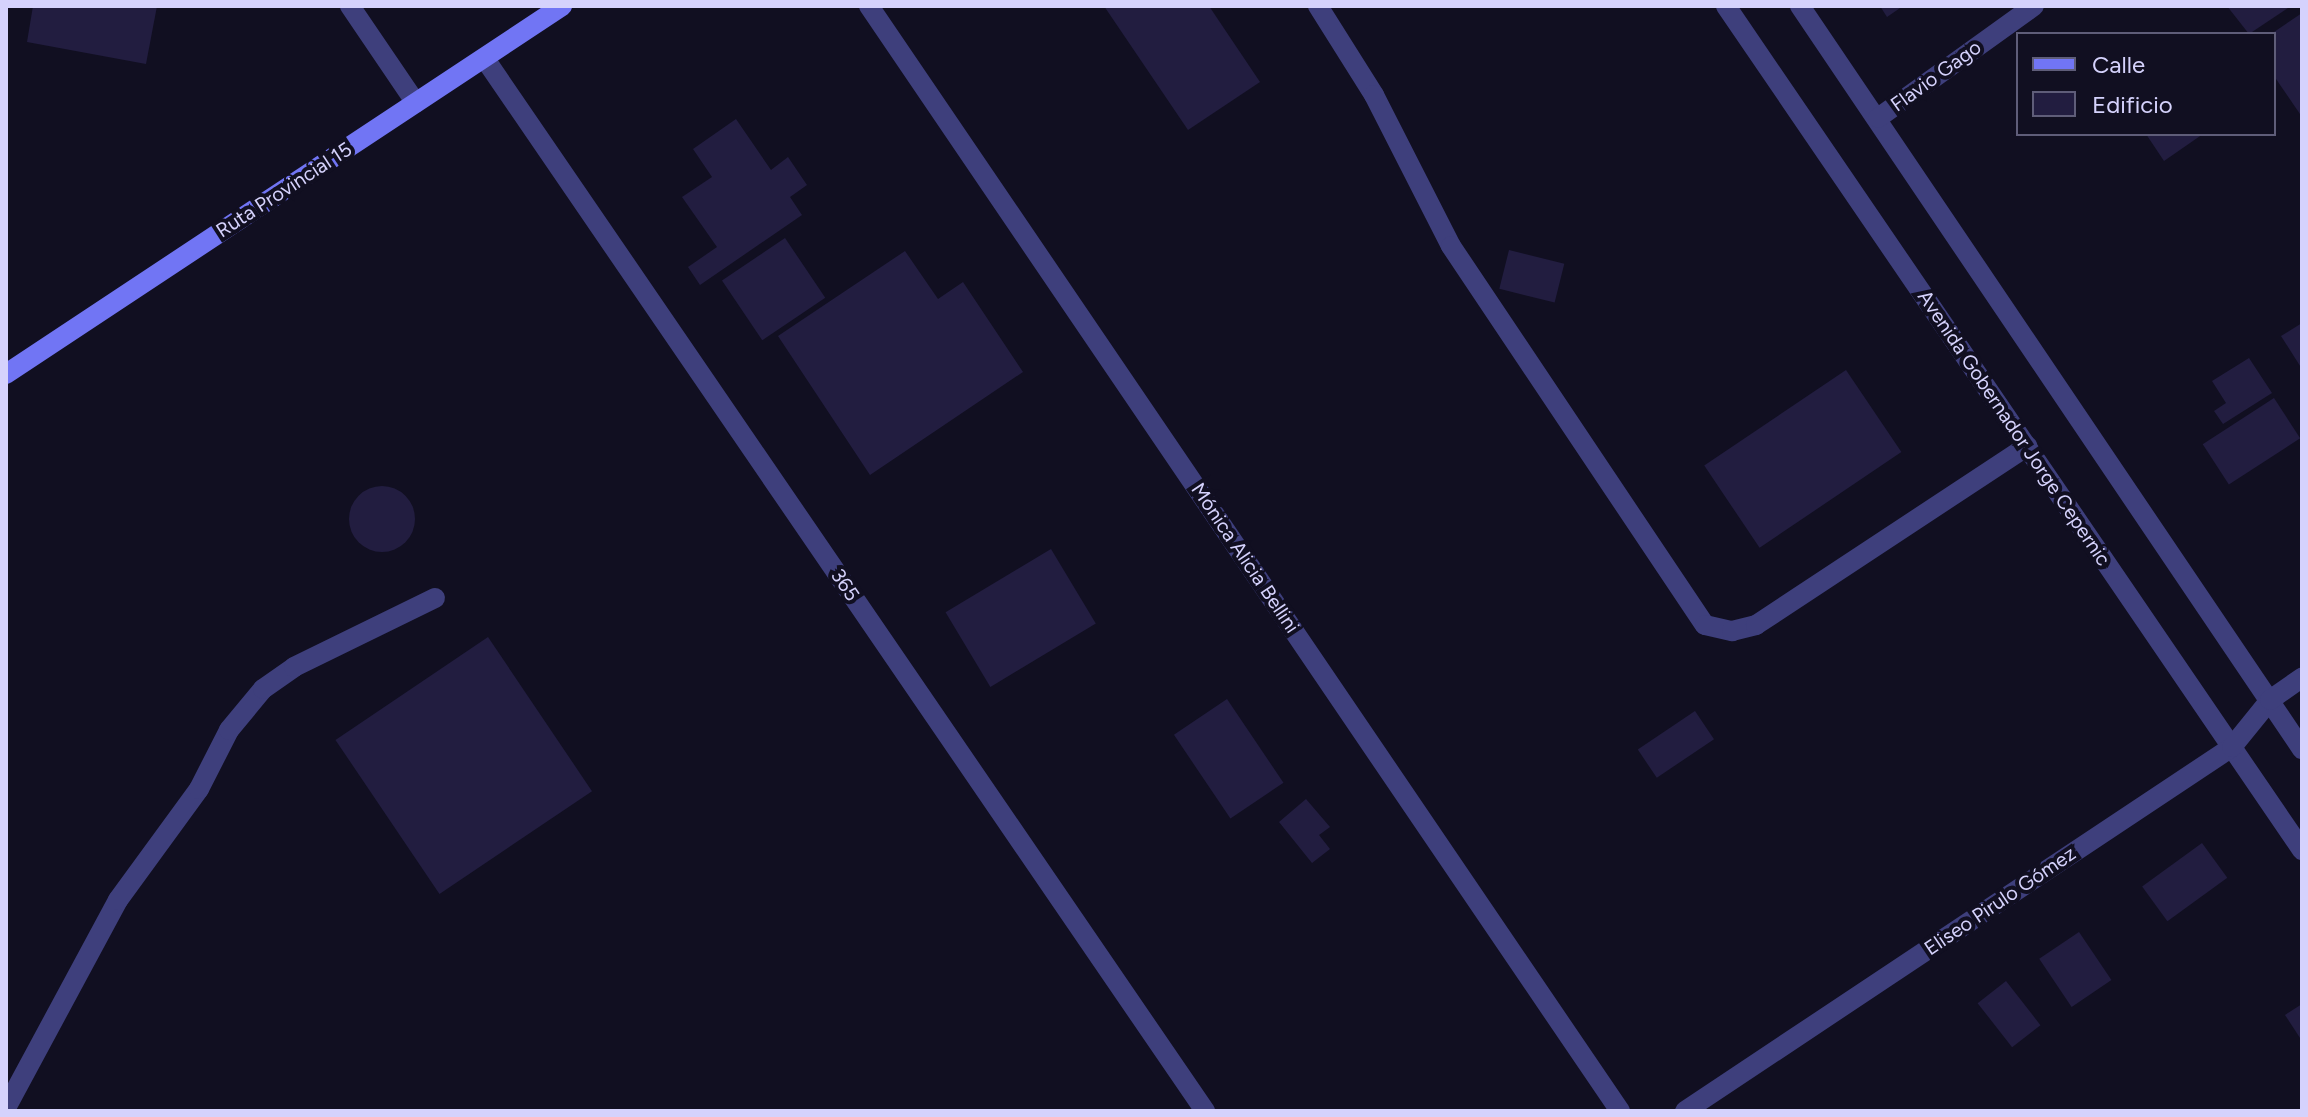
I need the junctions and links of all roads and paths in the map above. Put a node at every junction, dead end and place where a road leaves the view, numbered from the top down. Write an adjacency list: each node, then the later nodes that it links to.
1 (350, 6): 9 (street)
2 (562, 6): 8 (main road, Ruta Provincial 15)
3 (869, 6): 21 (street, Mónica Alicia Bellini)
4 (1318, 6): 12 (street)
5 (1726, 6): 12 (street, Avenida Gobernador Jorge Cepernic)
6 (1800, 6): 10 (street)
7 (2034, 6): 10 (street, Flavio Gago)
8 (485, 59): 9 (main road, Ruta Provincial 15); 20 (street, 365)
9 (416, 103): 11 (main road, Ruta Provincial 15)
10 (1878, 118): 15 (street)
11 (6, 374)
12 (2027, 446): 16 (street, Avenida Gobernador Jorge Cepernic)
13 (435, 598): 19 (street)
14 (2302, 678): 15 (street, Eliseo Pirulo Gómez)
15 (2270, 700): 16 (street, Eliseo Pirulo Gómez); 17 (street)
16 (2232, 747): 18 (street, Avenida Gobernador Jorge Cepernic); 22 (street, Eliseo Pirulo Gómez)
17 (2302, 749)
18 (2302, 850)
19 (6, 1108)
20 (1205, 1111)
21 (1620, 1111)
22 (1685, 1111)

